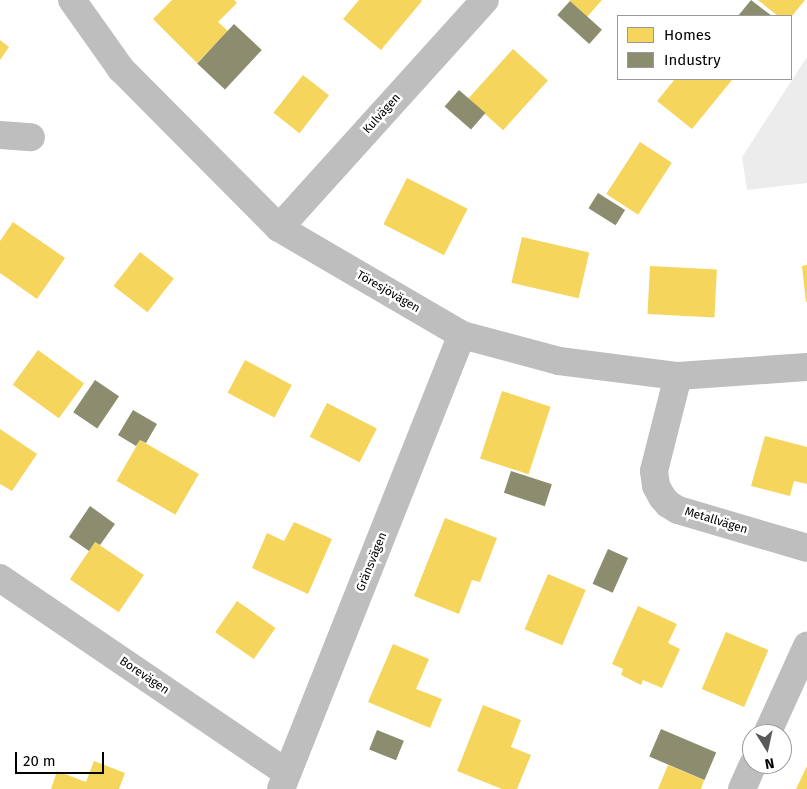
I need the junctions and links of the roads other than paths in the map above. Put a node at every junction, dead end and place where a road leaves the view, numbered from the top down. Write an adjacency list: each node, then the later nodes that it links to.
1 (72, 0): 5 (street, Töresjövägen)
2 (485, 0): 5 (street, Kulvägen)
3 (0, 135): 4 (street)
4 (31, 137)
5 (279, 228): 6 (street, Töresjövägen)
6 (462, 335): 8 (street, Töresjövägen); 14 (street, Gränsvägen)
7 (807, 366): 8 (street, Töresjövägen)
8 (678, 376): 9 (street, Metallvägen)
9 (807, 548)
10 (0, 578): 14 (street, Borevägen)
11 (807, 646): 12 (street)
12 (772, 724)
13 (749, 774): 15 (street)
14 (284, 781)
15 (742, 789)

